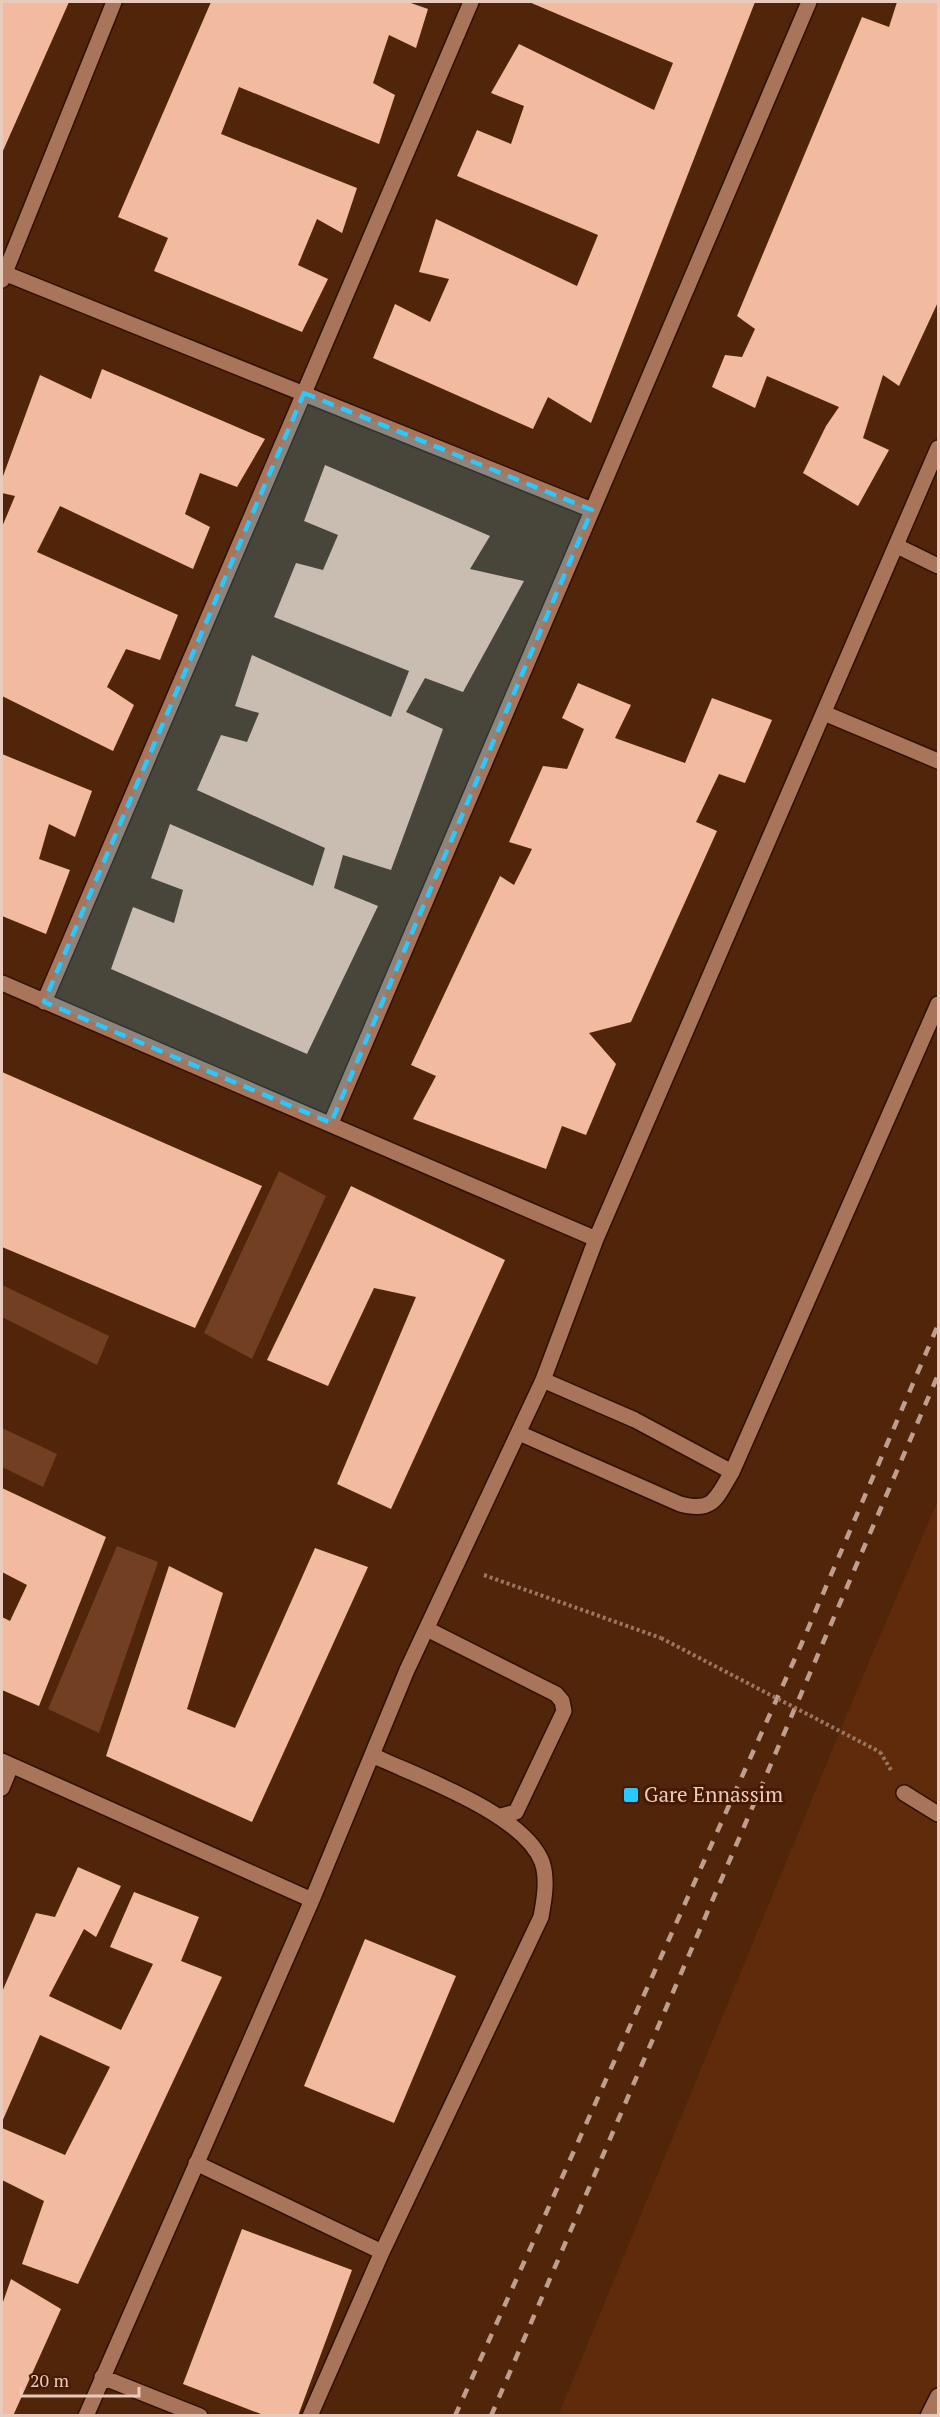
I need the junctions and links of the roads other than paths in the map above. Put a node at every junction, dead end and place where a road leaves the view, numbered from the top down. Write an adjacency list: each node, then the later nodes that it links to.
1 (114, 2): 4 (street)
2 (471, 2): 5 (street)
3 (809, 2): 7 (street)
4 (3, 277): 5 (street)
5 (304, 393): 7 (street); 13 (street)
6 (939, 448): 8 (street)
7 (592, 510): 15 (street)
8 (897, 546): 9 (street); 10 (street)
9 (939, 566)
10 (824, 713): 11 (street); 16 (street)
11 (939, 761)
12 (2, 983): 13 (street)
13 (44, 1002): 15 (street)
14 (939, 1004): 19 (street)
15 (331, 1123): 16 (street)
16 (596, 1239): 17 (street)
17 (543, 1380): 18 (street); 19 (street)
18 (519, 1432): 19 (street); 20 (street)
19 (732, 1472)
20 (427, 1629): 21 (street); 26 (street)
21 (372, 1755): 26 (street); 27 (street)
22 (6, 1763): 23 (street); 27 (street)
23 (2, 1788)
24 (904, 1793): 25 (street)
25 (939, 1814)
26 (501, 1816): 29 (street)
27 (312, 1900): 28 (street)
28 (196, 2163): 29 (street); 30 (street)
29 (382, 2252): 34 (street)
30 (102, 2377): 32 (street); 33 (street)
31 (939, 2396): 35 (street)
32 (86, 2415)
33 (200, 2415)
34 (310, 2415)
35 (928, 2415)

